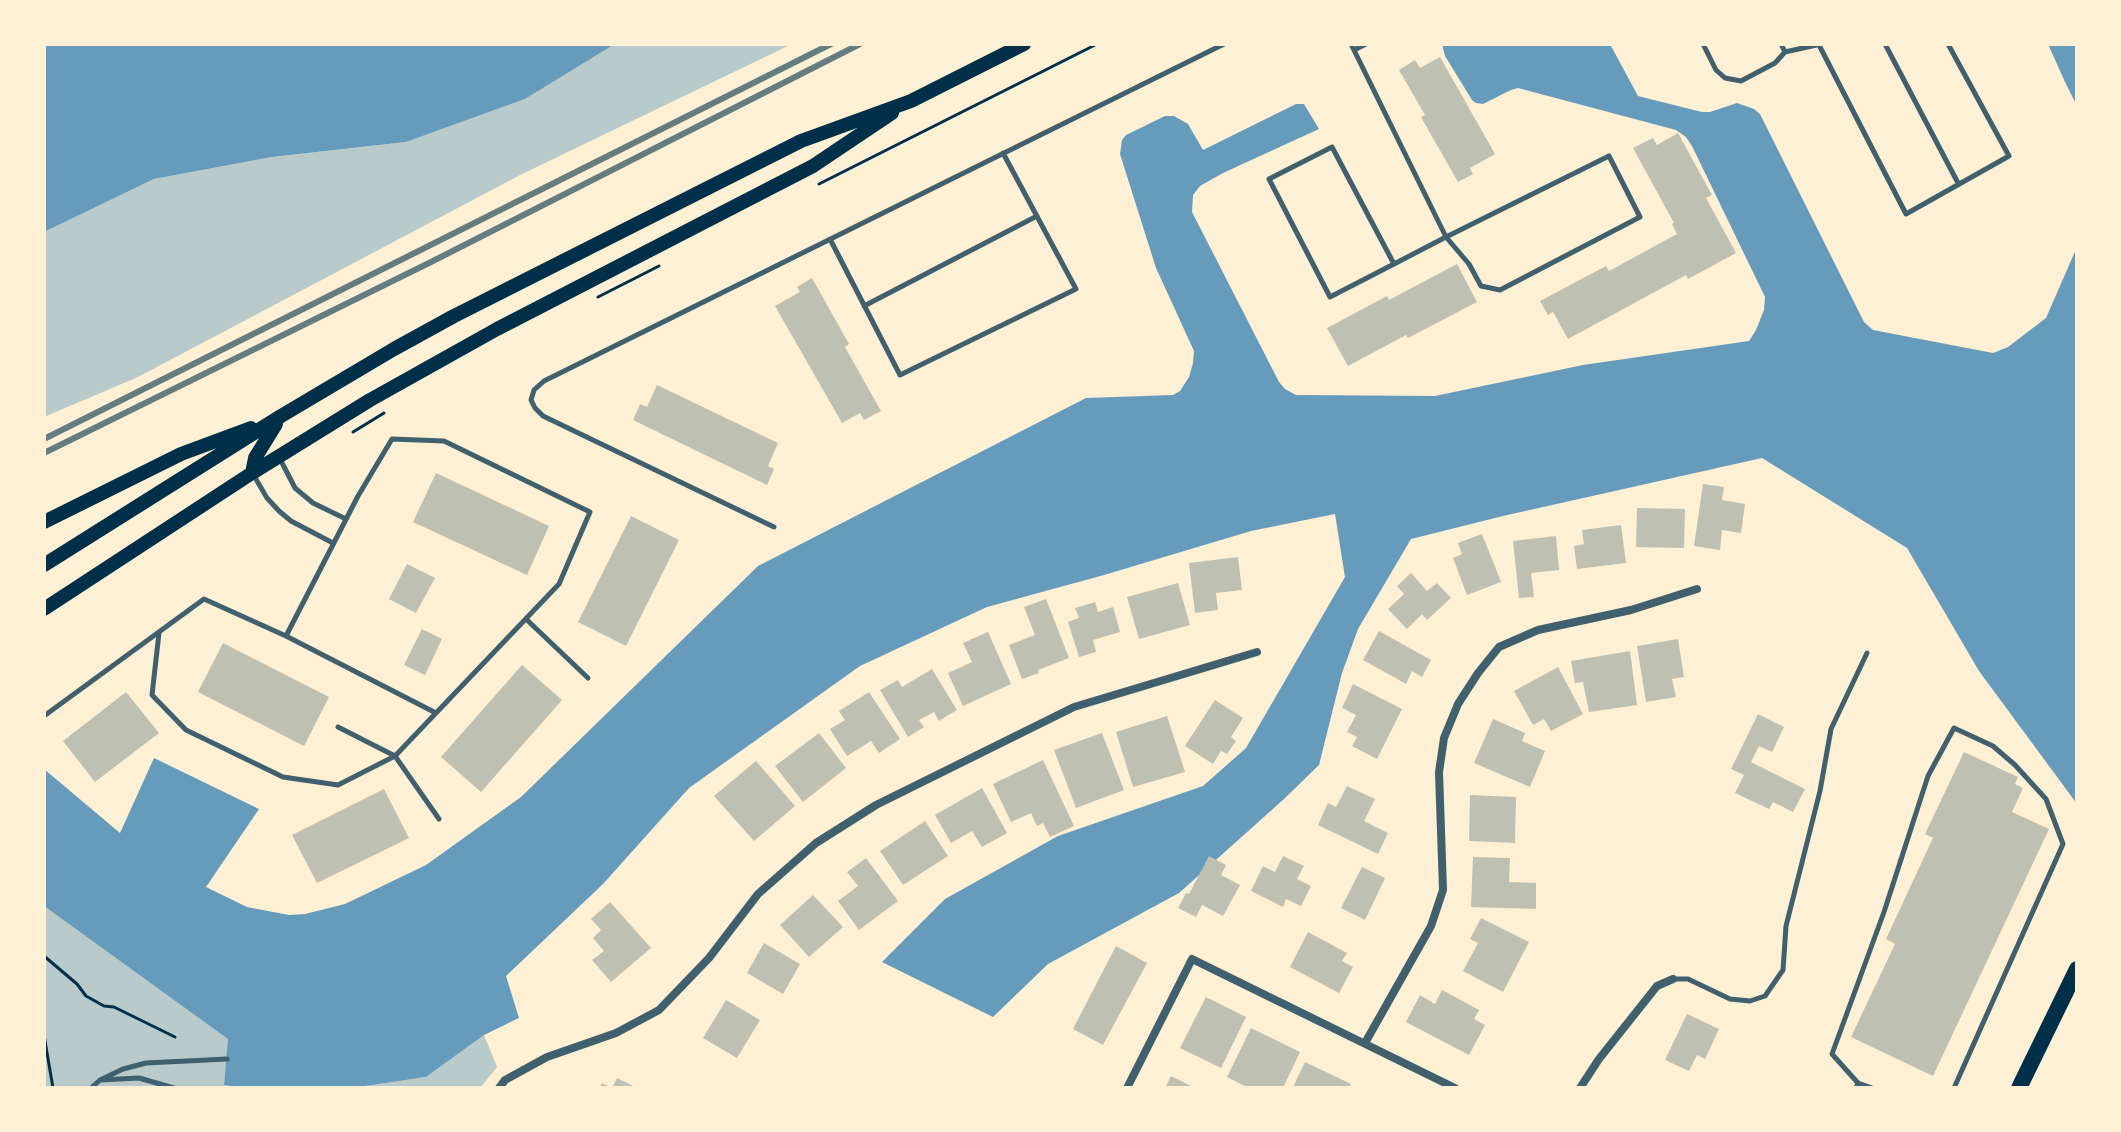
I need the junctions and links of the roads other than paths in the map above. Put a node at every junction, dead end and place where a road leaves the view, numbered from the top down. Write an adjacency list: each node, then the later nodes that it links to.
1 (1024, 44): 11 (main road)
2 (1224, 44): 12 (lane)
3 (1366, 44): 9 (lane)
4 (1703, 44): 10 (lane)
5 (1781, 44): 10 (lane)
6 (1820, 44): 10 (lane); 13 (lane)
7 (1885, 44): 13 (lane)
8 (1948, 44): 13 (lane)
9 (1352, 47): 15 (lane)
10 (1785, 52)
11 (911, 101): 19 (main road); 20 (main road)
12 (1003, 153): 14 (lane); 16 (lane)
13 (1958, 183)
14 (1037, 216): 18 (lane); 18 (lane)
15 (1446, 237): 15 (lane); 17 (lane)
16 (830, 239): 18 (lane); 24 (lane)
17 (1394, 264): 17 (lane)
18 (864, 306)
19 (281, 416): 21 (main road); 23 (main road); 26 (main road)
20 (279, 456): 21 (main road); 22 (lane)
21 (252, 473): 25 (lane); 28 (main road)
22 (346, 519): 25 (lane); 29 (lane)
23 (44, 522)
24 (774, 527)
25 (333, 543): 31 (lane)
26 (44, 565)
27 (1697, 589): 42 (street)
28 (44, 609)
29 (526, 619): 34 (lane); 35 (lane)
30 (159, 632): 31 (lane); 36 (lane); 38 (lane)
31 (286, 636): 35 (lane)
32 (1257, 652): 48 (street)
33 (1867, 653): 41 (lane)
34 (588, 678)
35 (436, 713): 38 (lane)
36 (44, 716)
37 (338, 727): 38 (lane)
38 (395, 756): 39 (lane)
39 (439, 819)
40 (2077, 969): 54 (main road)
41 (1673, 979): 51 (street)
42 (1365, 1043): 49 (street); 50 (street)
43 (227, 1059): 44 (lane)
44 (100, 1080): 46 (lane); 47 (lane)
45 (1857, 1086): 52 (lane); 53 (lane)
46 (91, 1088)
47 (174, 1088)
48 (499, 1088)
49 (1127, 1088)
50 (1455, 1088)
51 (1580, 1088)
52 (1872, 1088)
53 (1954, 1088)
54 (2019, 1088)

